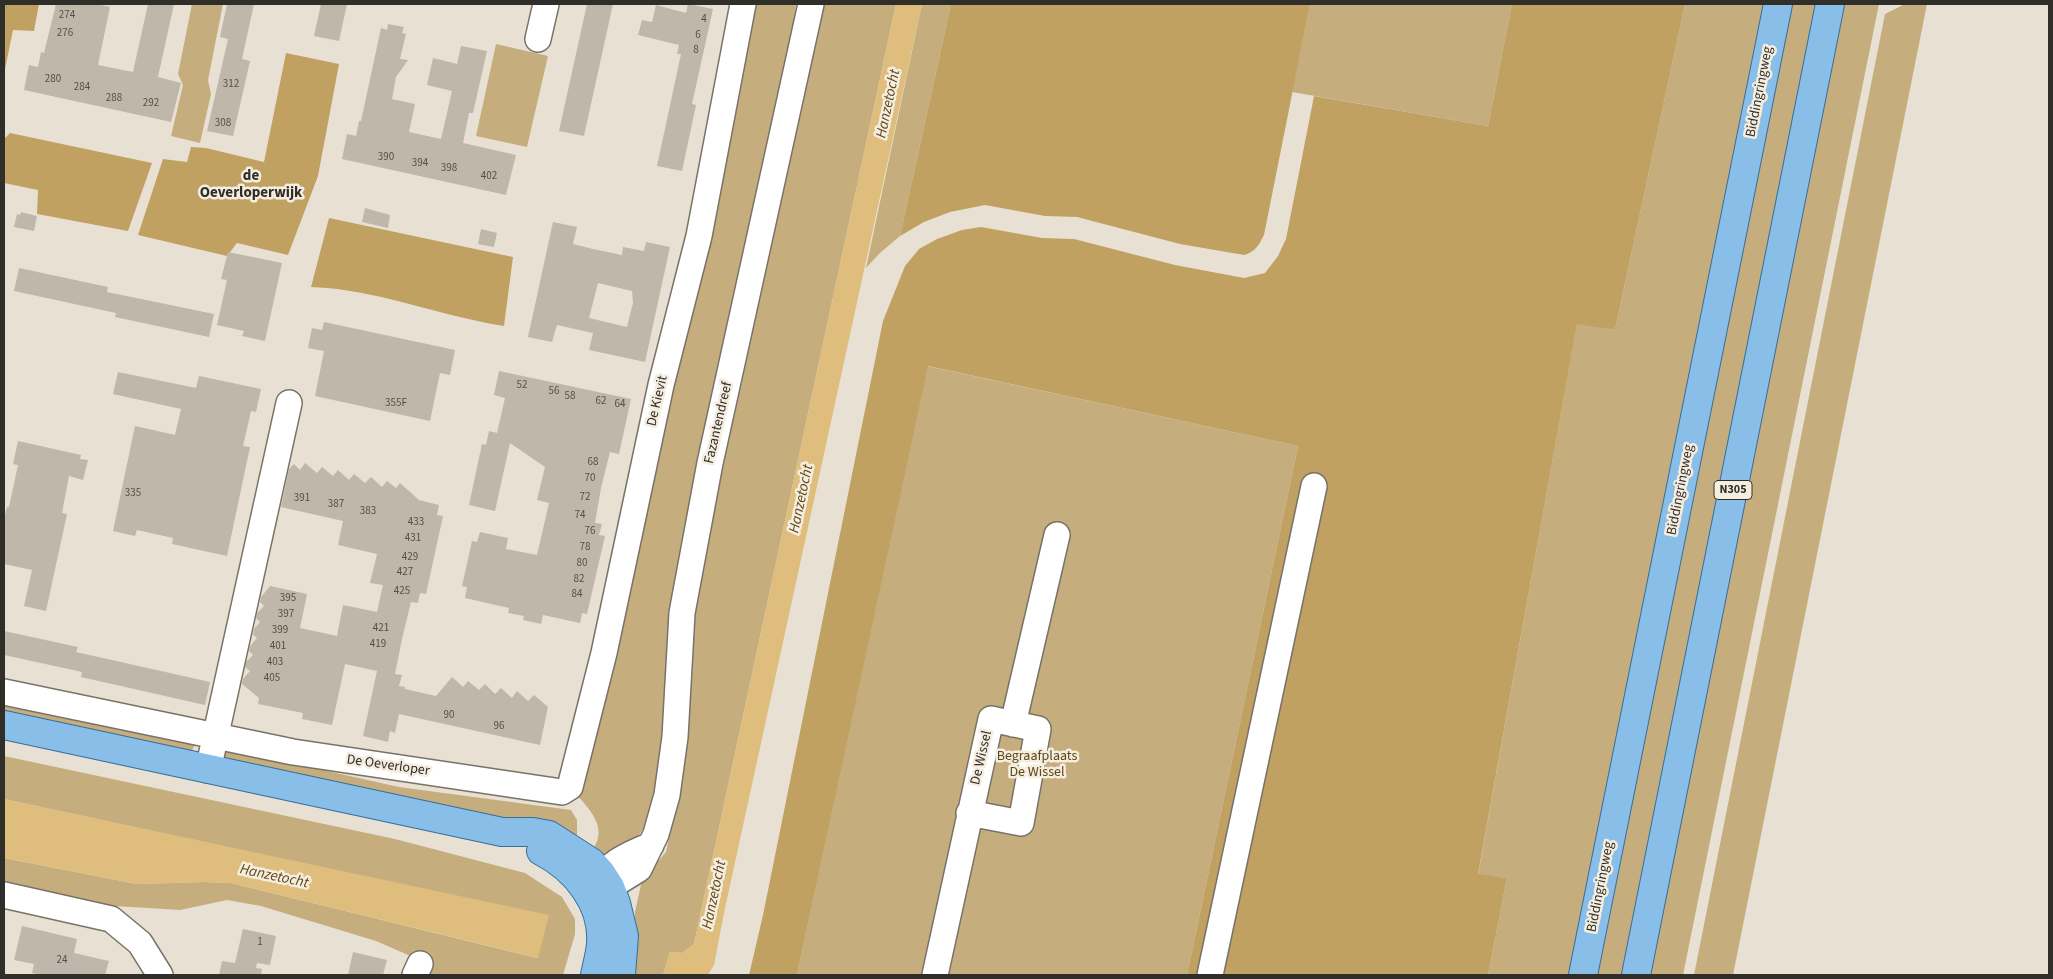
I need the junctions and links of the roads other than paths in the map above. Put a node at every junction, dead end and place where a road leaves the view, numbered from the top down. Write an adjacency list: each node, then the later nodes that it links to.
1 (546, 4): 6 (street)
2 (743, 4): 15 (street, De Kievit)
3 (810, 4): 17 (street, Fazantendreef)
4 (1778, 4): 24 (main road, Biddingringweg)
5 (1830, 4): 25 (main road, N305)
6 (538, 39)
7 (289, 403): 13 (street)
8 (1314, 486): 23 (street)
9 (1057, 535): 12 (street)
10 (4, 692): 13 (street, De Oeverloper)
11 (4, 724): 14 (main road)
12 (1013, 724): 16 (street, De Wissel); 16 (street, De Wissel)
13 (215, 735): 14 (street); 15 (street, De Oeverloper)
14 (208, 770): 17 (main road)
15 (562, 792)
16 (969, 813): 22 (street, De Wissel)
17 (600, 885): 20 (main road); 21 (main road)
18 (4, 895): 19 (street)
19 (160, 975)
20 (595, 975)
21 (621, 975)
22 (935, 975)
23 (1210, 975)
24 (1583, 975)
25 (1636, 975)

